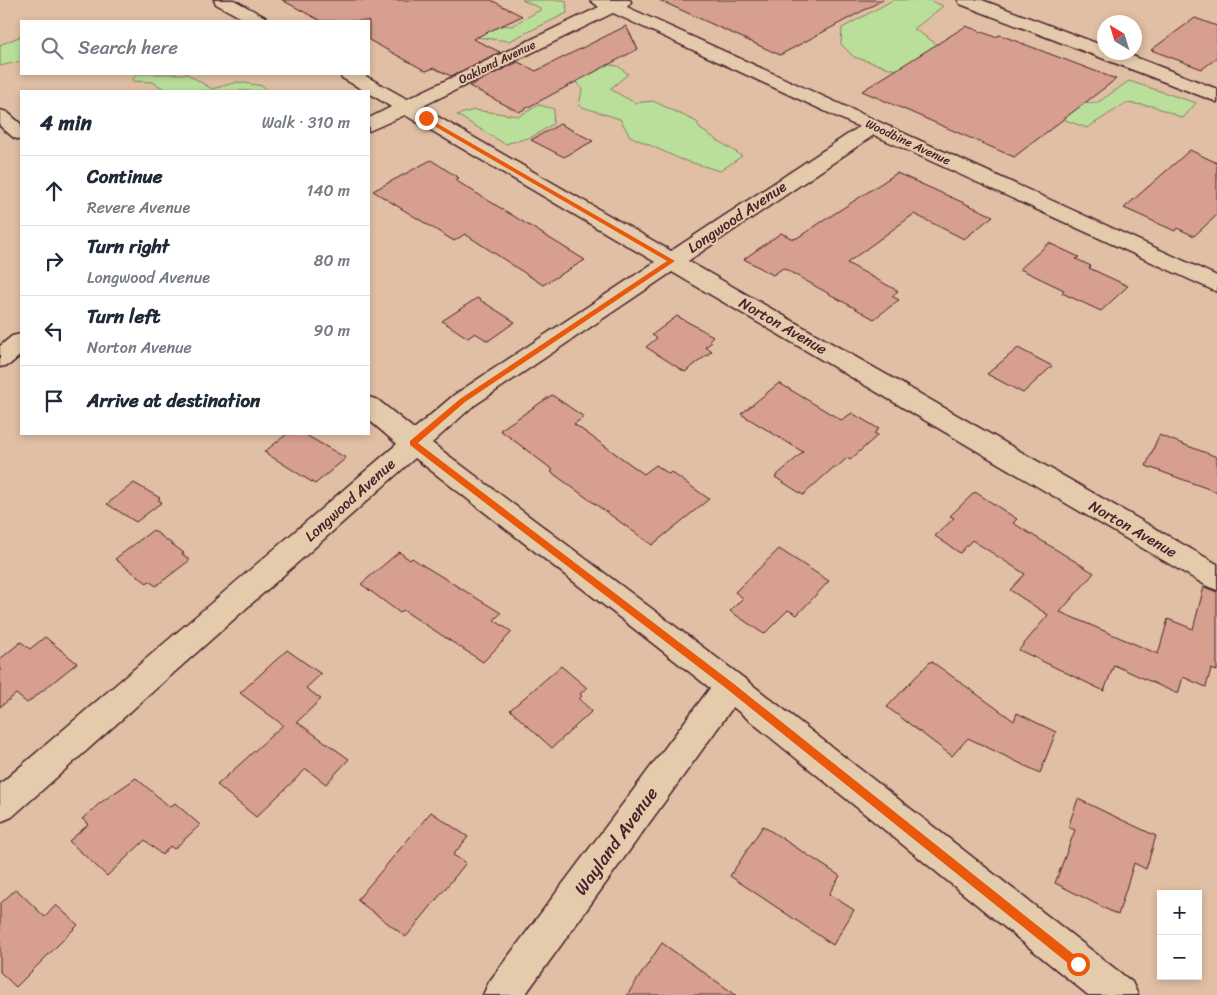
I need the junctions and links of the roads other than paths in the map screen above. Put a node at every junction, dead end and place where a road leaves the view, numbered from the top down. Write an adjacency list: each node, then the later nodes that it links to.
1 (222, 0): 4 (street)
2 (966, 0): 5 (street)
3 (612, 2): 9 (street, Oakland Avenue); 12 (street, Woodbine Avenue)
4 (257, 20)
5 (1097, 49)
6 (1125, 60): 8 (street)
7 (351, 75): 9 (street, Norton Avenue)
8 (1217, 96)
9 (406, 107): 11 (street, Oakland Avenue); 14 (street, Norton Avenue)
10 (0, 116): 13 (street)
11 (370, 125)
12 (874, 126): 14 (street, Longwood Avenue); 15 (street, Woodbine Avenue)
13 (20, 133)
14 (672, 261): 19 (street, Longwood Avenue); 20 (street, Norton Avenue)
15 (1217, 285)
16 (20, 343): 17 (street)
17 (0, 359)
18 (370, 407): 19 (street)
19 (413, 443): 21 (street); 22 (street, Longwood Avenue)
20 (1217, 578)
21 (730, 686): 23 (street, Wayland Avenue); 24 (street)
22 (0, 806)
23 (502, 995)
24 (1119, 995)

